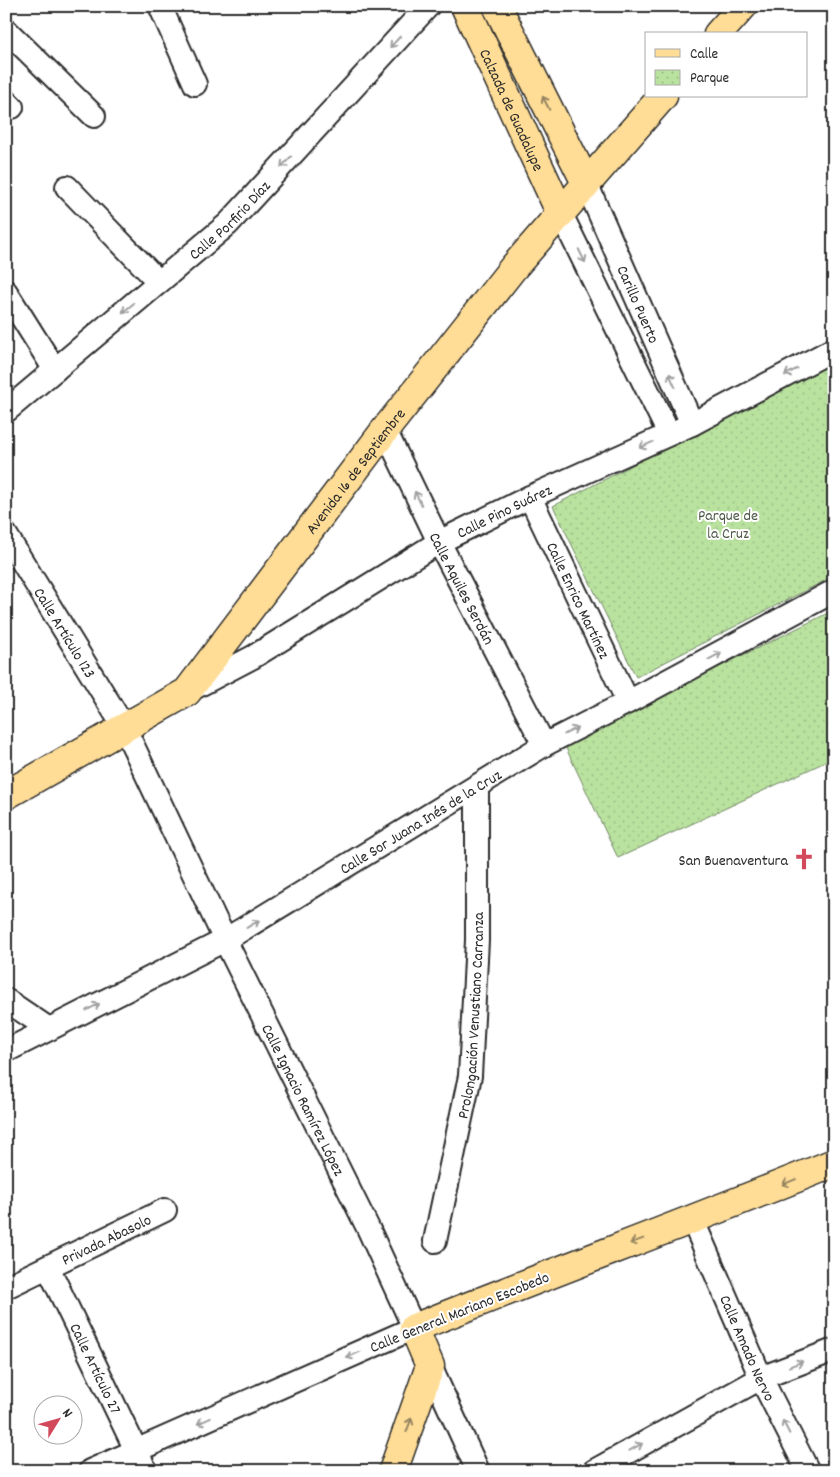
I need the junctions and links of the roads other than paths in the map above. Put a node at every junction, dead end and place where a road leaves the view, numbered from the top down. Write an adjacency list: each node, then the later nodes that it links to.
1 (160, 6): 8 (street)
2 (428, 6): 14 (street, Calle Porfirio Díaz, one-way to 14)
3 (465, 6): 13 (main road, Calzada de Guadalupe)
4 (497, 6): 11 (main road, Calzada de Guadalupe, one-way to 4)
5 (743, 6): 7 (main road)
6 (6, 30): 10 (street)
7 (720, 32)
8 (195, 84)
9 (661, 98): 11 (main road, Avenida 16 de Septiembre)
10 (94, 116)
11 (586, 183): 13 (main road, Avenida 16 de Septiembre); 19 (street, Carillo Puerto, one-way to 11)
12 (67, 187): 14 (street)
13 (560, 212): 20 (main road, Avenida 16 de Septiembre); 21 (street, Carillo Puerto, one-way to 21)
14 (159, 282): 17 (street, Calle Porfirio Díaz, one-way to 17)
15 (6, 292): 17 (street)
16 (833, 352): 19 (street, Calle Pino Suárez, one-way to 19)
17 (55, 370): 18 (street, Calle Porfirio Díaz)
18 (6, 411)
19 (692, 424): 21 (street, Calle Pino Suárez)
20 (385, 430): 24 (street, Calle Aquiles Serdán, one-way to 20); 26 (main road, Avenida 16 de Septiembre)
21 (669, 434): 22 (street, Calle Pino Suárez, one-way to 22)
22 (530, 497): 24 (street, Calle Pino Suárez); 27 (street, Calle Enrico Martínez)
23 (6, 535): 28 (street, Calle Artículo 123)
24 (439, 542): 26 (street, Calle Pino Suárez); 29 (street, Calle Aquiles Serdán)
25 (834, 591): 27 (street, Calle Sor Juana Inés de la Cruz, one-way to 25)
26 (186, 692): 28 (main road, Avenida 16 de Septiembre)
27 (628, 702): 29 (street, Calle Sor Juana Inés de la Cruz, one-way to 27)
28 (125, 729): 31 (main road, Avenida 16 de Septiembre); 32 (street, Calle Ignacio Ramírez López)
29 (544, 745): 30 (street, Calle Sor Juana Inés de la Cruz)
30 (477, 787): 32 (street, Calle Sor Juana Inés de la Cruz, one-way to 30); 39 (street, Prolongación Venustiano Carranza)
31 (6, 795)
32 (225, 940): 34 (street, Calle Sor Juana Inés de la Cruz, one-way to 32); 42 (street, Calle Ignacio Ramírez López)
33 (6, 1000): 34 (street)
34 (49, 1028): 35 (street, Calle Sor Juana Inés de la Cruz)
35 (6, 1051)
36 (834, 1163): 38 (main road, Calle General Mariano Escobedo, one-way to 38)
37 (165, 1210): 40 (street, Privada Abasolo)
38 (692, 1221): 42 (main road, Calle General Mariano Escobedo, one-way to 42); 45 (street, Calle Amado Nervo)
39 (435, 1241)
40 (48, 1267): 41 (street, Privada Abasolo); 46 (street, Calle Artículo 27)
41 (6, 1288)
42 (414, 1328): 44 (main road, Calle Ignacio Ramírez López); 46 (street, Calle General Mariano Escobedo, one-way to 46)
43 (834, 1350): 45 (street, one-way to 43)
44 (430, 1366): 48 (main road, one-way to 44); 49 (street, Calle Ignacio Ramírez López)
45 (761, 1378): 50 (street, one-way to 45); 51 (street, Calle Amado Nervo, one-way to 45)
46 (142, 1461): 47 (street, Calle General Mariano Escobedo)
47 (90, 1471)
48 (393, 1471)
49 (478, 1471)
50 (594, 1471)
51 (808, 1471)

